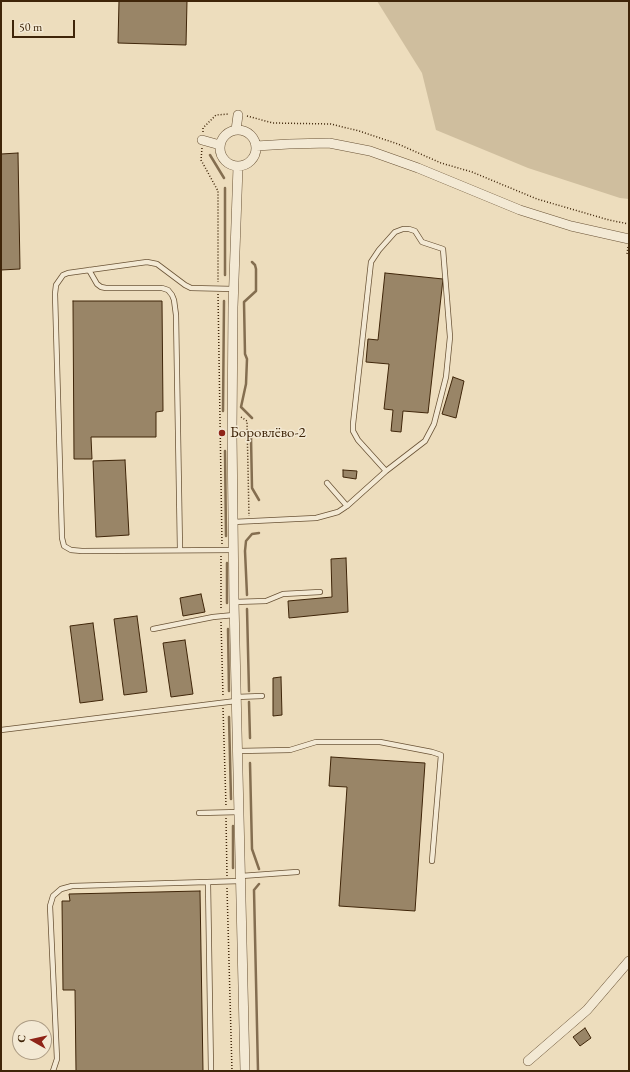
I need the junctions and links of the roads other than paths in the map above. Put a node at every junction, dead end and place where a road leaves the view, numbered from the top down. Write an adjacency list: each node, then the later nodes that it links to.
1 (238, 115): 2 (street)
2 (236, 130): 4 (street); 5 (street)
3 (202, 140): 4 (street)
4 (220, 145): 6 (street)
5 (256, 146): 6 (street); 7 (street)
6 (238, 167): 9 (street)
7 (629, 241)
8 (89, 270): 9 (lane); 14 (lane); 14 (lane)
9 (234, 289): 13 (street)
10 (386, 471): 10 (lane); 12 (lane)
11 (327, 483): 12 (lane)
12 (347, 506): 13 (lane)
13 (233, 522): 15 (street)
14 (180, 550): 15 (lane)
15 (234, 550): 17 (street)
16 (320, 592): 17 (lane)
17 (234, 602): 18 (street)
18 (234, 615): 19 (lane); 21 (street)
19 (153, 630)
20 (262, 696): 21 (lane)
21 (236, 699): 22 (lane); 23 (street)
22 (1, 730)
23 (238, 751): 24 (street); 26 (lane)
24 (240, 812): 25 (lane); 28 (street)
25 (199, 813)
26 (432, 861)
27 (297, 872): 28 (lane)
28 (241, 879): 29 (lane); 34 (street)
29 (208, 883): 32 (lane); 33 (lane)
30 (629, 961): 31 (street)
31 (528, 1061)
32 (53, 1071)
33 (211, 1071)
34 (245, 1071)

